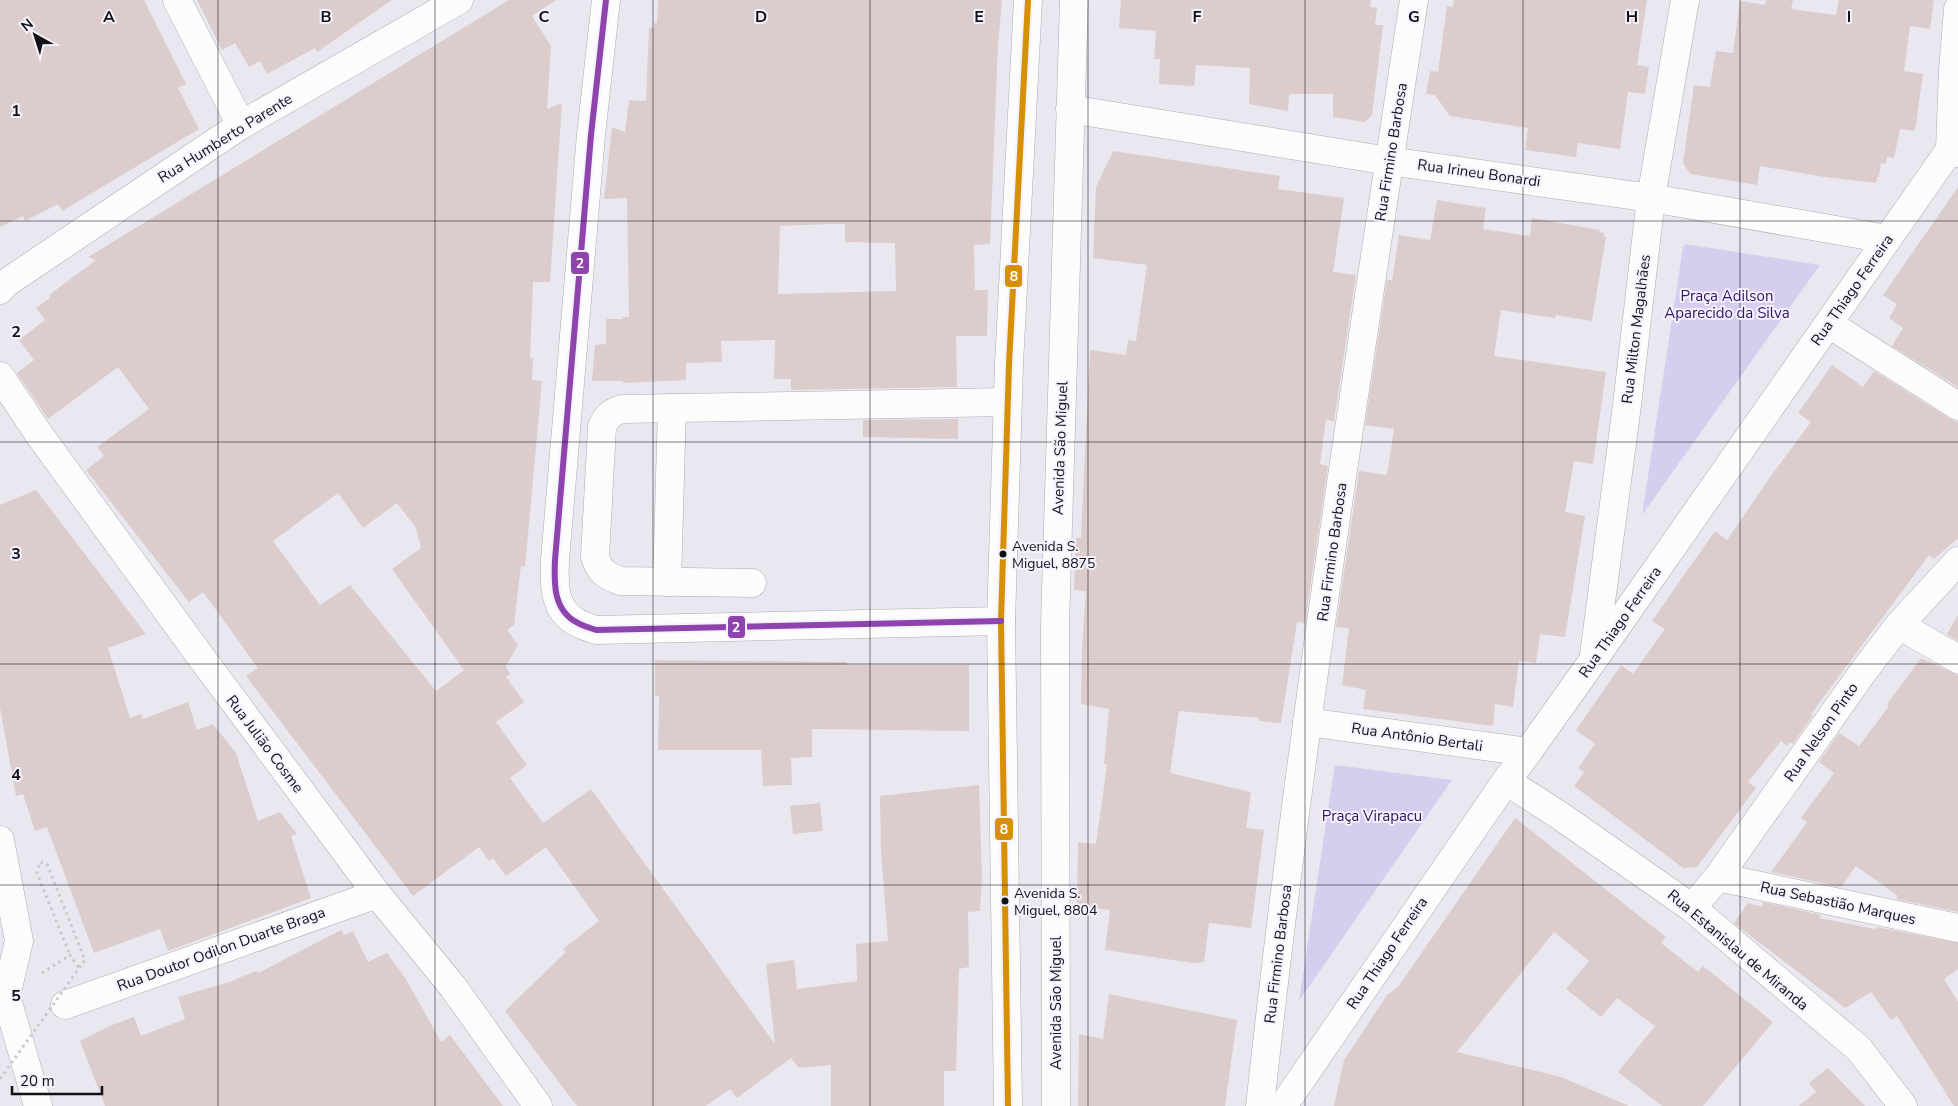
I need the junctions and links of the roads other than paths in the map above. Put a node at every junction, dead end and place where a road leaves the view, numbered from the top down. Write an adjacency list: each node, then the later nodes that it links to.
1 (177, 0): 10 (main road)
2 (459, 0): 10 (main road, Rua Humberto Parente)
3 (606, 0): 24 (main road)
4 (1028, 0): 18 (main road)
5 (1074, 0): 9 (main road, Avenida São Miguel)
6 (1414, 0): 12 (main road, Rua Firmino Barbosa)
7 (1685, 0): 13 (main road, Rua Milton Magalhães)
8 (1958, 9): 11 (main road)
9 (1070, 109): 12 (main road, Rua Irineu Bonardi); 41 (main road, Avenida São Miguel)
10 (241, 125): 15 (main road, Rua Humberto Parente)
11 (1956, 147): 14 (main road, Rua Thiago Ferreira)
12 (1389, 161): 13 (main road, Rua Irineu Bonardi); 28 (main road, Rua Firmino Barbosa)
13 (1651, 198): 14 (main road, Rua Irineu Bonardi); 26 (main road, Rua Milton Magalhães)
14 (1887, 239): 16 (main road, Rua Thiago Ferreira)
15 (0, 290)
16 (1829, 324): 19 (main road); 26 (main road, Rua Thiago Ferreira)
17 (0, 376): 33 (main road, Rua Julião Cosme)
18 (1007, 402): 20 (main road); 24 (main road)
19 (1958, 406)
20 (672, 408): 22 (main road); 22 (main road)
21 (1958, 561): 25 (main road, Rua Nelson Pinto)
22 (666, 582): 23 (main road)
23 (752, 583)
24 (1001, 621): 40 (main road)
25 (1899, 625): 27 (main road); 32 (main road, Rua Nelson Pinto)
26 (1594, 659): 29 (main road, Rua Thiago Ferreira)
27 (1958, 659)
28 (1307, 722): 29 (main road, Rua Antônio Bertali); 42 (main road, Rua Firmino Barbosa)
29 (1528, 752): 30 (main road, Rua Thiago Ferreira)
30 (1506, 781): 34 (main road, Rua Estanislau de Miranda); 43 (main road, Rua Thiago Ferreira)
31 (0, 840): 36 (main road)
32 (1718, 877): 34 (main road, Rua Nelson Pinto); 35 (main road, Rua Sebastião Marques)
33 (377, 894): 37 (main road, Rua Doutor Odilon Duarte Braga); 39 (main road, Rua Julião Cosme)
34 (1692, 908): 44 (main road, Rua Estanislau de Miranda)
35 (1958, 928)
36 (3, 986): 38 (main road)
37 (65, 1006)
38 (38, 1106)
39 (538, 1106)
40 (1008, 1106)
41 (1056, 1106)
42 (1260, 1106)
43 (1282, 1106)
44 (1903, 1106)

